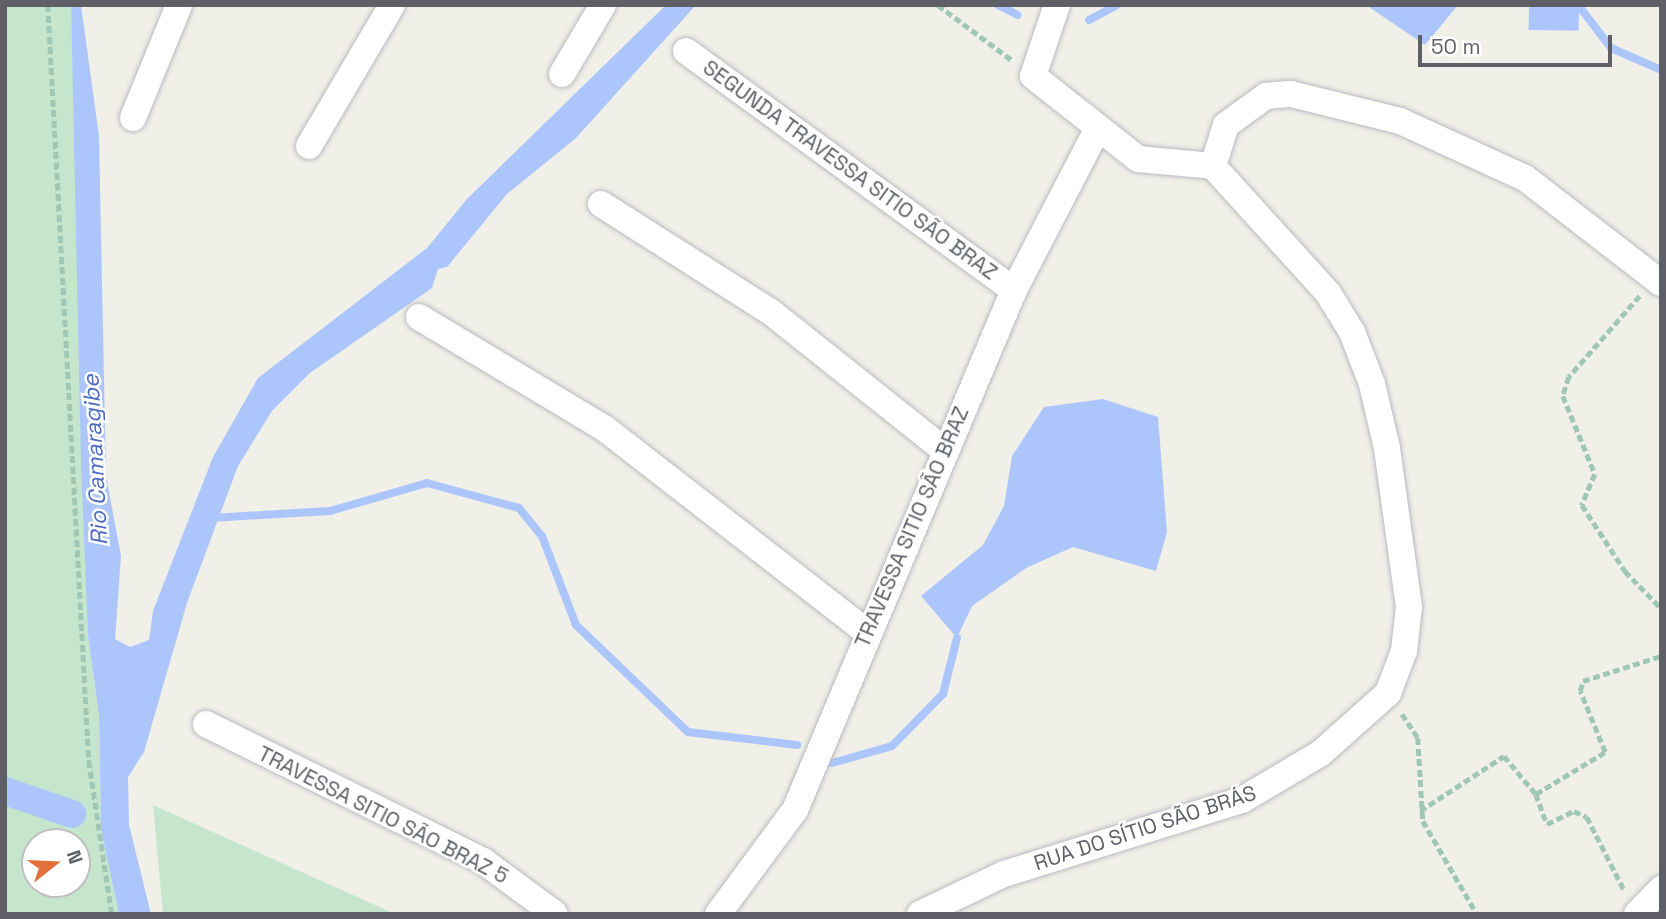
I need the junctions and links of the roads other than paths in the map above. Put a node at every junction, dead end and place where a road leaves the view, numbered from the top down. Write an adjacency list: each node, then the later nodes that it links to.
1 (179, 5): 7 (street)
2 (392, 5): 9 (street)
3 (603, 5): 6 (street)
4 (1057, 5): 8 (street)
5 (686, 51): 13 (street, SEGUNDA TRAVESSA SITIO SÃO BRAZ)
6 (562, 74)
7 (133, 118)
8 (1096, 132): 10 (street); 13 (street, TRAVESSA SITIO SÃO BRAZ)
9 (309, 146)
10 (1213, 166): 12 (street); 22 (street, RUA DO SÍTIO SÃO BRÁS)
11 (601, 204): 15 (street)
12 (1658, 281)
13 (1014, 290): 15 (street, TRAVESSA SITIO SÃO BRAZ)
14 (419, 317): 16 (street)
15 (943, 449): 16 (street, TRAVESSA SITIO SÃO BRAZ)
16 (868, 633): 21 (street, TRAVESSA SITIO SÃO BRAZ)
17 (206, 724): 20 (street, TRAVESSA SITIO SÃO BRAZ 5)
18 (1661, 889): 19 (street)
19 (1633, 908)
20 (555, 914)
21 (718, 914)
22 (920, 914)

